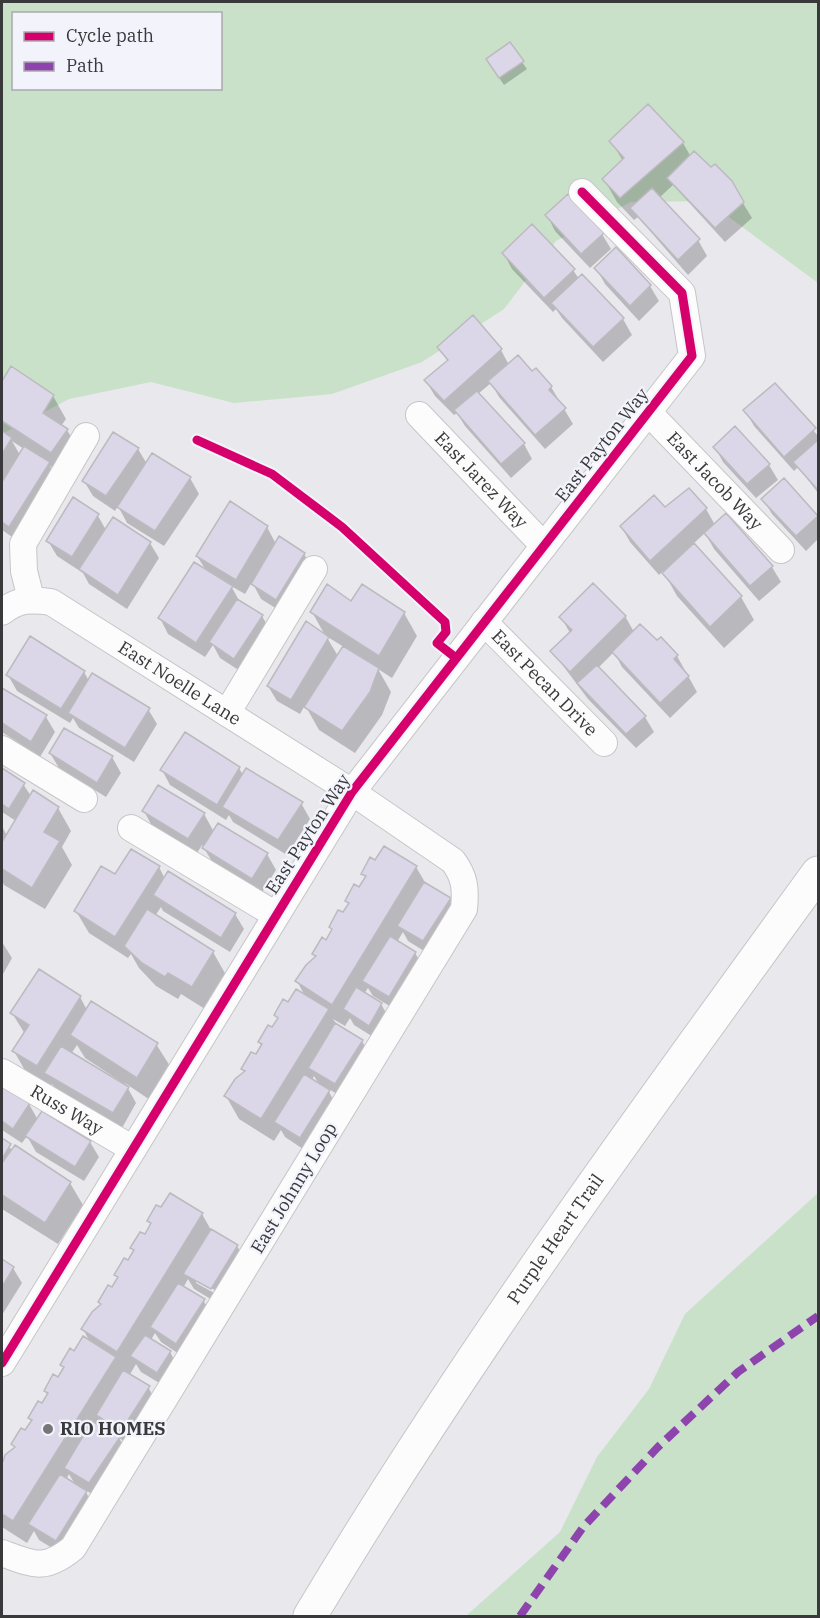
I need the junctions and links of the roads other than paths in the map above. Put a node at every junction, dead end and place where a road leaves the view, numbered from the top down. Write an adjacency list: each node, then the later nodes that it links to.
1 (582, 192): 2 (street, East Payton Way)
2 (648, 412): 5 (street, East Payton Way); 6 (street, East Jacob Way)
3 (419, 415): 5 (street, East Jarez Way)
4 (86, 436): 8 (street)
5 (544, 546): 10 (street, East Payton Way)
6 (781, 550)
7 (314, 569): 11 (street)
8 (31, 599): 9 (street); 11 (street, East Noelle Lane)
9 (2, 612)
10 (484, 622): 12 (street, East Pecan Drive); 14 (street, East Payton Way)
11 (227, 713): 14 (street, East Noelle Lane)
12 (604, 743)
13 (2, 749): 15 (street)
14 (352, 792): 18 (street, East Payton Way); 22 (street, East Johnny Loop)
15 (84, 799)
16 (131, 828): 18 (street)
17 (819, 873): 23 (highway, Purple Heart Trail)
18 (276, 915): 20 (street, East Payton Way)
19 (2, 1072): 20 (street, Russ Way)
20 (133, 1149): 21 (street, East Payton Way)
21 (2, 1363)
22 (2, 1554)
23 (310, 1617)

